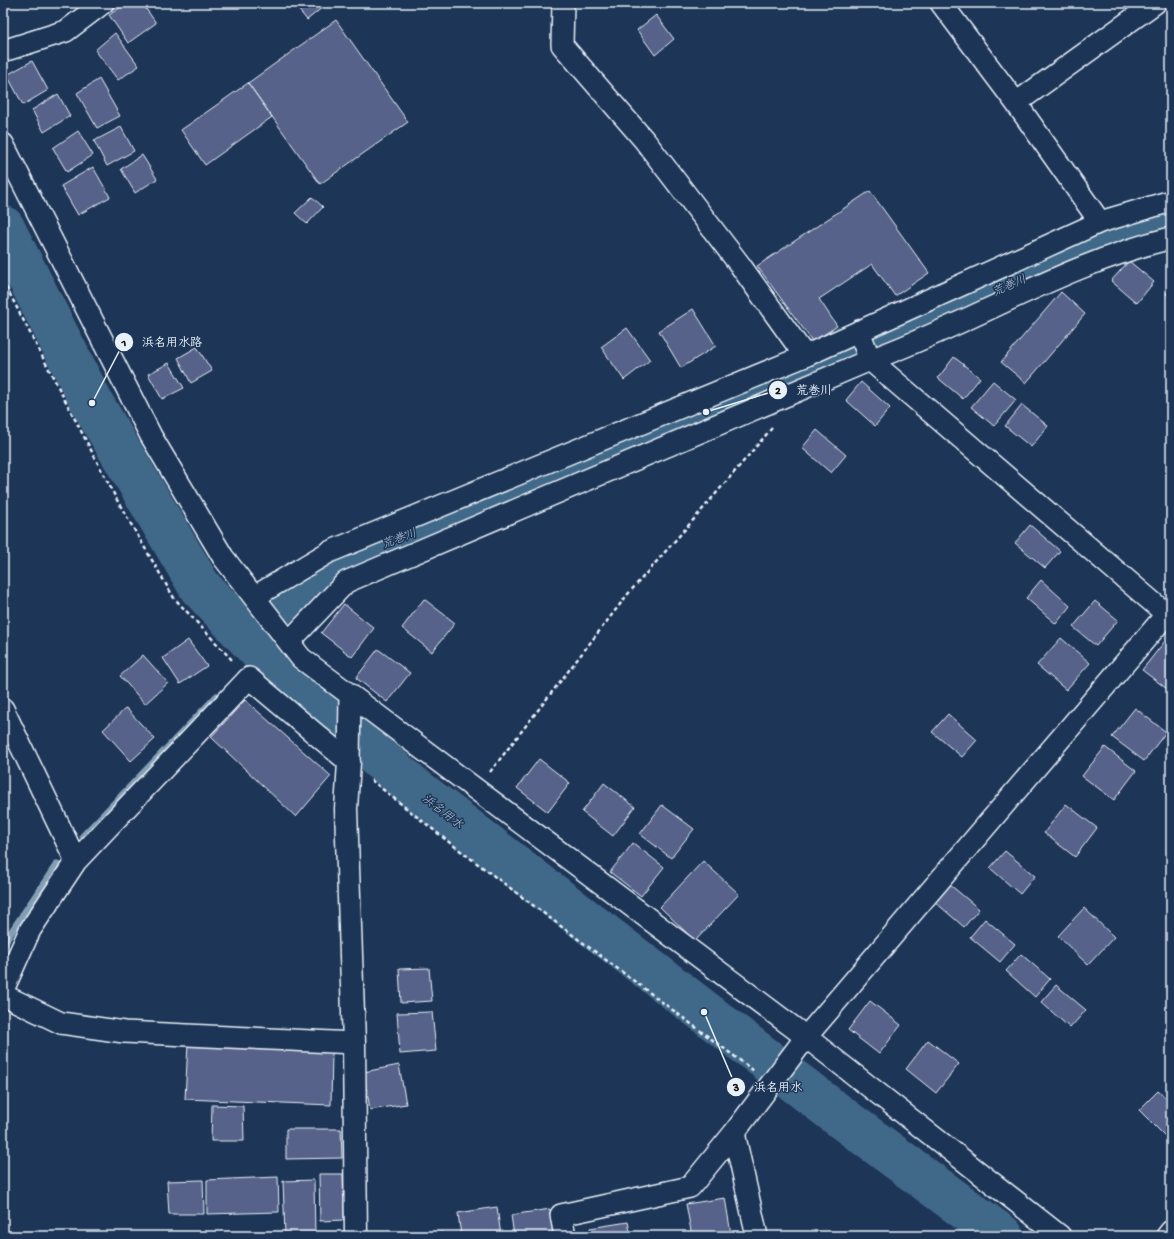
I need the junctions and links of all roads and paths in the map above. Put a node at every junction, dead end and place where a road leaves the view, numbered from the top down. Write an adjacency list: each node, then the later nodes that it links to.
1 (103, 3): 5 (street)
2 (562, 3): 13 (street)
3 (941, 3): 6 (street)
4 (1155, 3): 6 (street)
5 (3, 51)
6 (1016, 102): 9 (street)
7 (3, 144): 16 (street)
8 (1171, 201): 9 (street)
9 (1100, 222): 12 (street)
10 (1171, 238): 14 (street)
11 (3, 281): 19 (path)
12 (859, 332): 13 (street); 14 (street)
13 (805, 356): 16 (street)
14 (868, 356): 17 (street); 18 (street)
15 (775, 424): 23 (path)
16 (254, 597): 18 (street)
17 (1169, 614): 28 (street)
18 (289, 642): 20 (street)
19 (249, 678): 22 (street); 24 (street)
20 (350, 694): 22 (street); 23 (street)
21 (3, 708): 24 (street)
22 (349, 762): 27 (street); 29 (path)
23 (476, 790): 28 (street)
24 (76, 861): 25 (street)
25 (3, 990)
26 (3, 995): 27 (street)
27 (354, 1043): 32 (street)
28 (801, 1044): 29 (street); 35 (street)
29 (771, 1084): 30 (street)
30 (734, 1133): 33 (street); 34 (street)
31 (1171, 1231): 36 (street)
32 (356, 1236)
33 (565, 1236)
34 (757, 1236)
35 (1060, 1236)
36 (1167, 1236)

